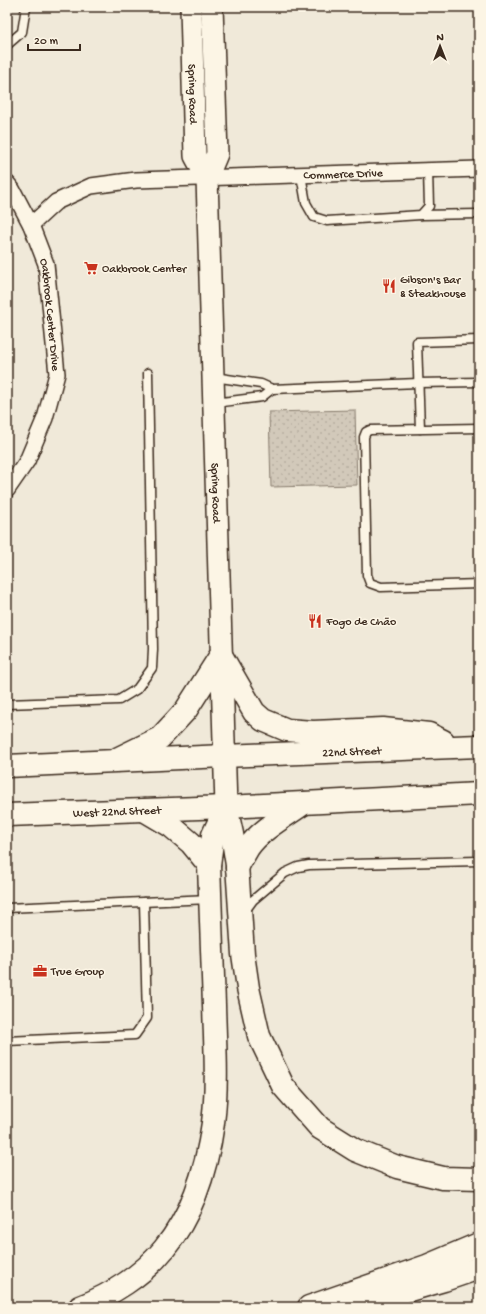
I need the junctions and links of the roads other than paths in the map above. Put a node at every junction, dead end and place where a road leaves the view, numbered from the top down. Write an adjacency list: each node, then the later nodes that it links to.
1 (26, 7): 4 (lane)
2 (191, 7): 8 (street, Spring Road)
3 (212, 7): 8 (street, Spring Road)
4 (7, 45)
5 (479, 169): 6 (street, Commerce Drive)
6 (428, 171): 7 (street, Commerce Drive); 11 (lane)
7 (301, 175): 8 (street, Commerce Drive); 11 (lane)
8 (207, 178): 12 (street); 15 (street, Spring Road)
9 (7, 183): 12 (street, Oakbrook Center Drive)
10 (479, 214): 11 (lane)
11 (421, 215)
12 (31, 225): 22 (street, Oakbrook Center Drive)
13 (479, 340): 17 (lane)
14 (148, 373): 25 (lane)
15 (213, 377): 18 (lane); 19 (street, Spring Road)
16 (479, 382): 17 (lane)
17 (418, 383): 18 (lane); 21 (lane)
18 (272, 389): 19 (lane)
19 (214, 403): 24 (street, Spring Road)
20 (479, 428): 21 (lane)
21 (420, 429): 23 (lane)
22 (7, 490)
23 (479, 584)
24 (221, 655): 26 (main road); 28 (street, Spring Road); 29 (main road)
25 (7, 704)
26 (455, 746): 27 (main road, 22nd Street); 28 (main road, 22nd Street)
27 (479, 746)
28 (224, 756): 29 (main road); 33 (street, Spring Road)
29 (112, 761): 30 (main road)
30 (7, 766)
31 (479, 794): 32 (main road)
32 (304, 803): 33 (main road); 38 (main road)
33 (226, 807): 34 (main road, West 22nd Street); 37 (main road); 38 (main road)
34 (144, 810): 35 (main road, West 22nd Street); 37 (main road)
35 (7, 815)
36 (479, 861): 42 (lane)
37 (209, 865): 39 (main road)
38 (237, 868): 42 (main road)
39 (210, 900): 40 (lane); 47 (main road)
40 (144, 902): 41 (lane); 43 (lane)
41 (7, 908)
42 (240, 920): 44 (main road)
43 (7, 1041)
44 (479, 1179)
45 (479, 1244): 48 (main road)
46 (479, 1268): 49 (main road)
47 (80, 1307)
48 (309, 1307)
49 (351, 1307)

